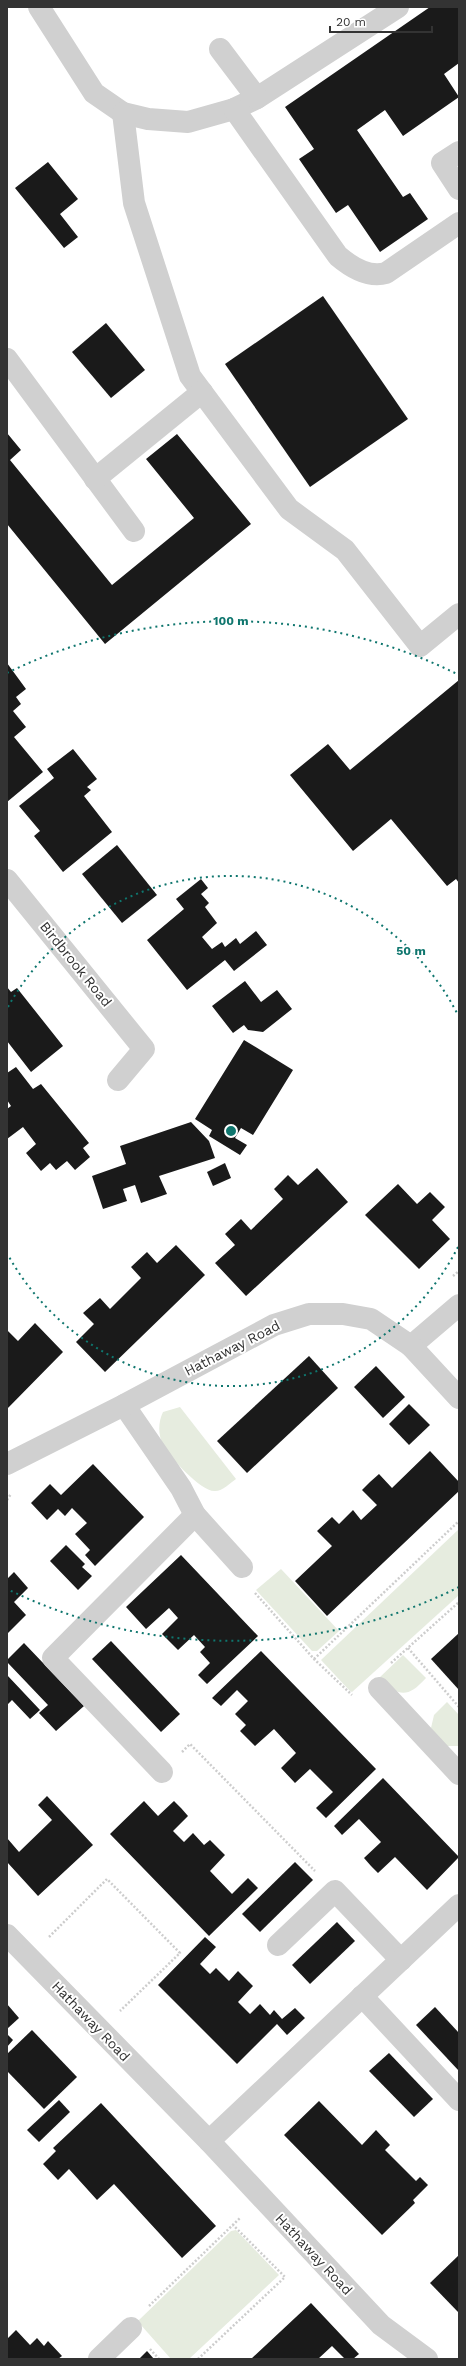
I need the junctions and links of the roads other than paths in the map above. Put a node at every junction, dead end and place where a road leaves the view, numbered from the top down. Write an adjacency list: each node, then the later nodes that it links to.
1 (40, 7): 6 (street)
2 (398, 7): 4 (street)
3 (220, 49): 4 (street)
4 (257, 98): 5 (street)
5 (234, 108): 6 (street); 9 (street)
6 (123, 113): 11 (street)
7 (459, 152): 8 (street)
8 (459, 189)
9 (459, 223)
10 (7, 359): 12 (street)
11 (202, 392): 12 (street); 14 (street)
12 (94, 479): 13 (street)
13 (134, 531)
14 (459, 614)
15 (7, 880): 16 (street, Birdbrook Road)
16 (118, 1080)
17 (459, 1305): 18 (street)
18 (411, 1346): 19 (street, Hathaway Road); 20 (street, Hathaway Road)
19 (459, 1398)
20 (124, 1405): 21 (street, Hathaway Road); 22 (street)
21 (7, 1464)
22 (195, 1515): 23 (street); 25 (street)
23 (242, 1567)
24 (379, 1688): 26 (street)
25 (162, 1772)
26 (459, 1774)
27 (459, 1905): 30 (street)
28 (7, 1935): 33 (street, Hathaway Road)
29 (278, 1946): 30 (street)
30 (400, 1960): 31 (street)
31 (362, 1996): 32 (street); 33 (street)
32 (459, 2100)
33 (209, 2141): 36 (street, Hathaway Road)
34 (131, 2328): 35 (street)
35 (99, 2359)
36 (427, 2359)

